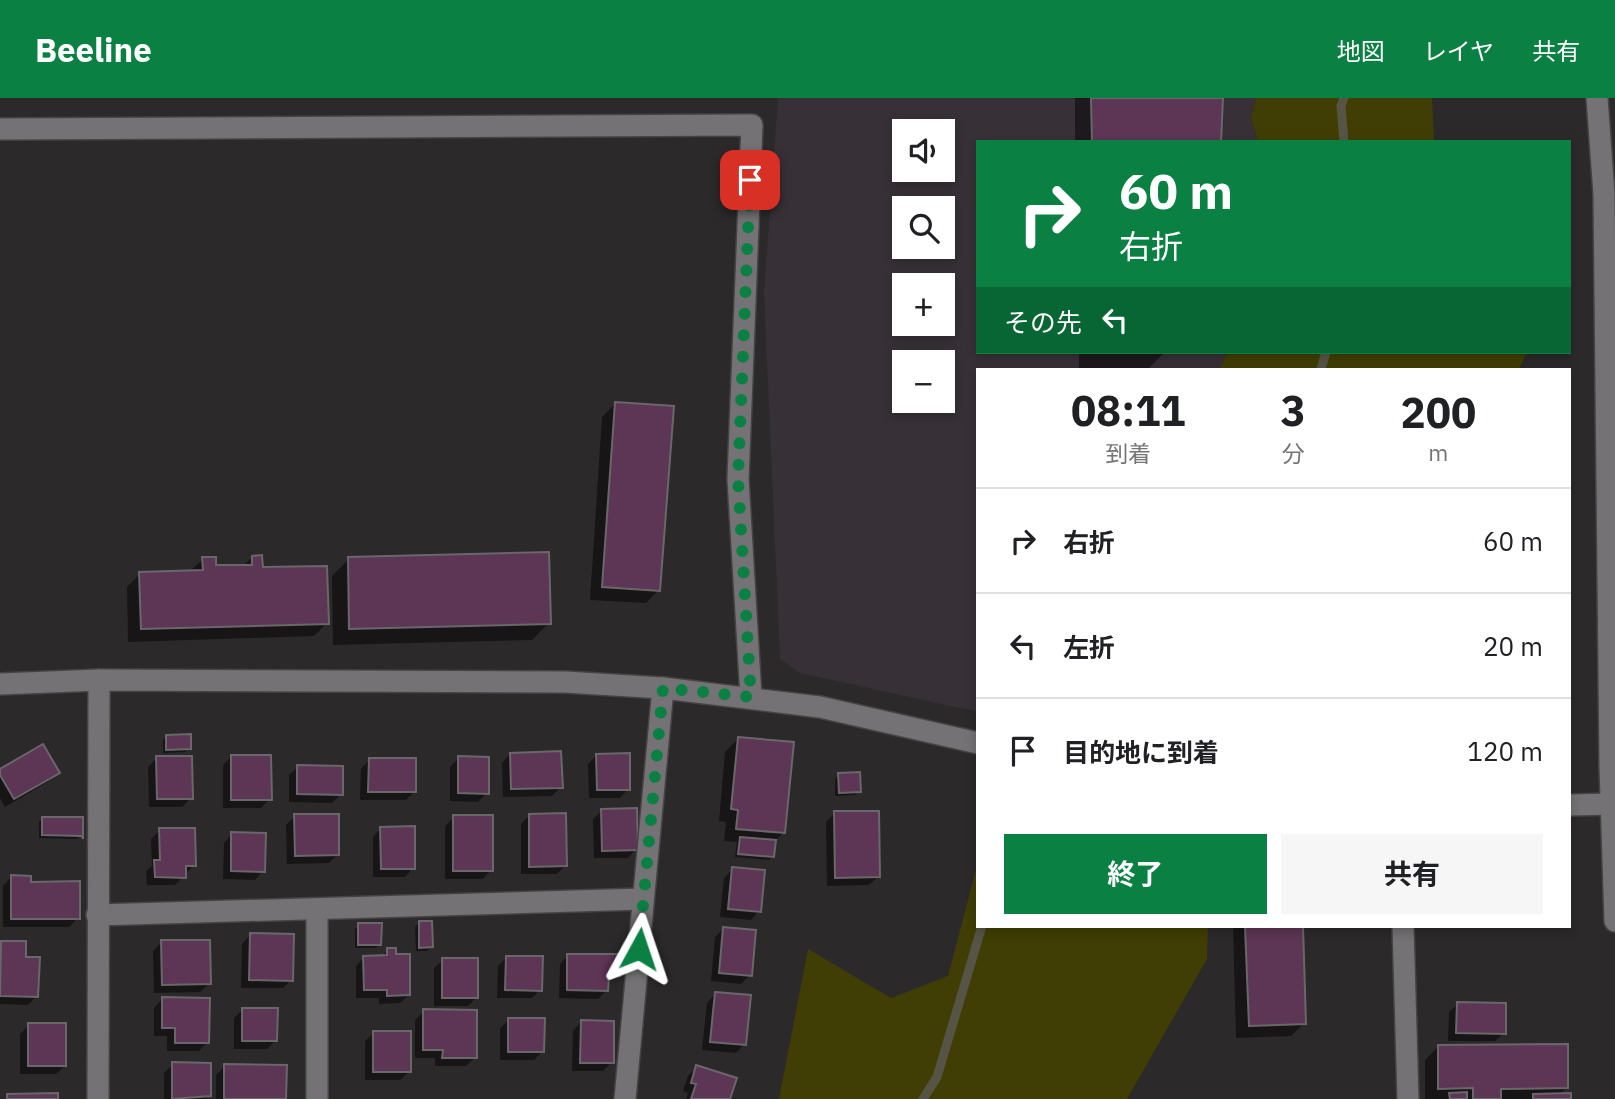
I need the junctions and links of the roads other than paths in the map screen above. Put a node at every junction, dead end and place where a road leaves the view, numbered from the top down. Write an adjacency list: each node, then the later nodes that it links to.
1 (1597, 98): 3 (street)
2 (0, 129): 9 (street)
3 (1609, 193): 4 (street)
4 (1611, 400): 5 (street)
5 (1612, 601): 11 (street)
6 (99, 680): 7 (street); 8 (street); 15 (street)
7 (0, 684)
8 (663, 688): 9 (street); 13 (street)
9 (751, 697): 10 (street)
10 (976, 743)
11 (1613, 804): 12 (street); 16 (street)
12 (1571, 805)
13 (643, 899): 14 (street); 20 (street)
14 (317, 909): 15 (street); 19 (street)
15 (97, 915): 18 (street)
16 (1615, 921)
17 (1403, 928): 21 (street)
18 (97, 1099)
19 (317, 1099)
20 (625, 1099)
21 (1408, 1099)

